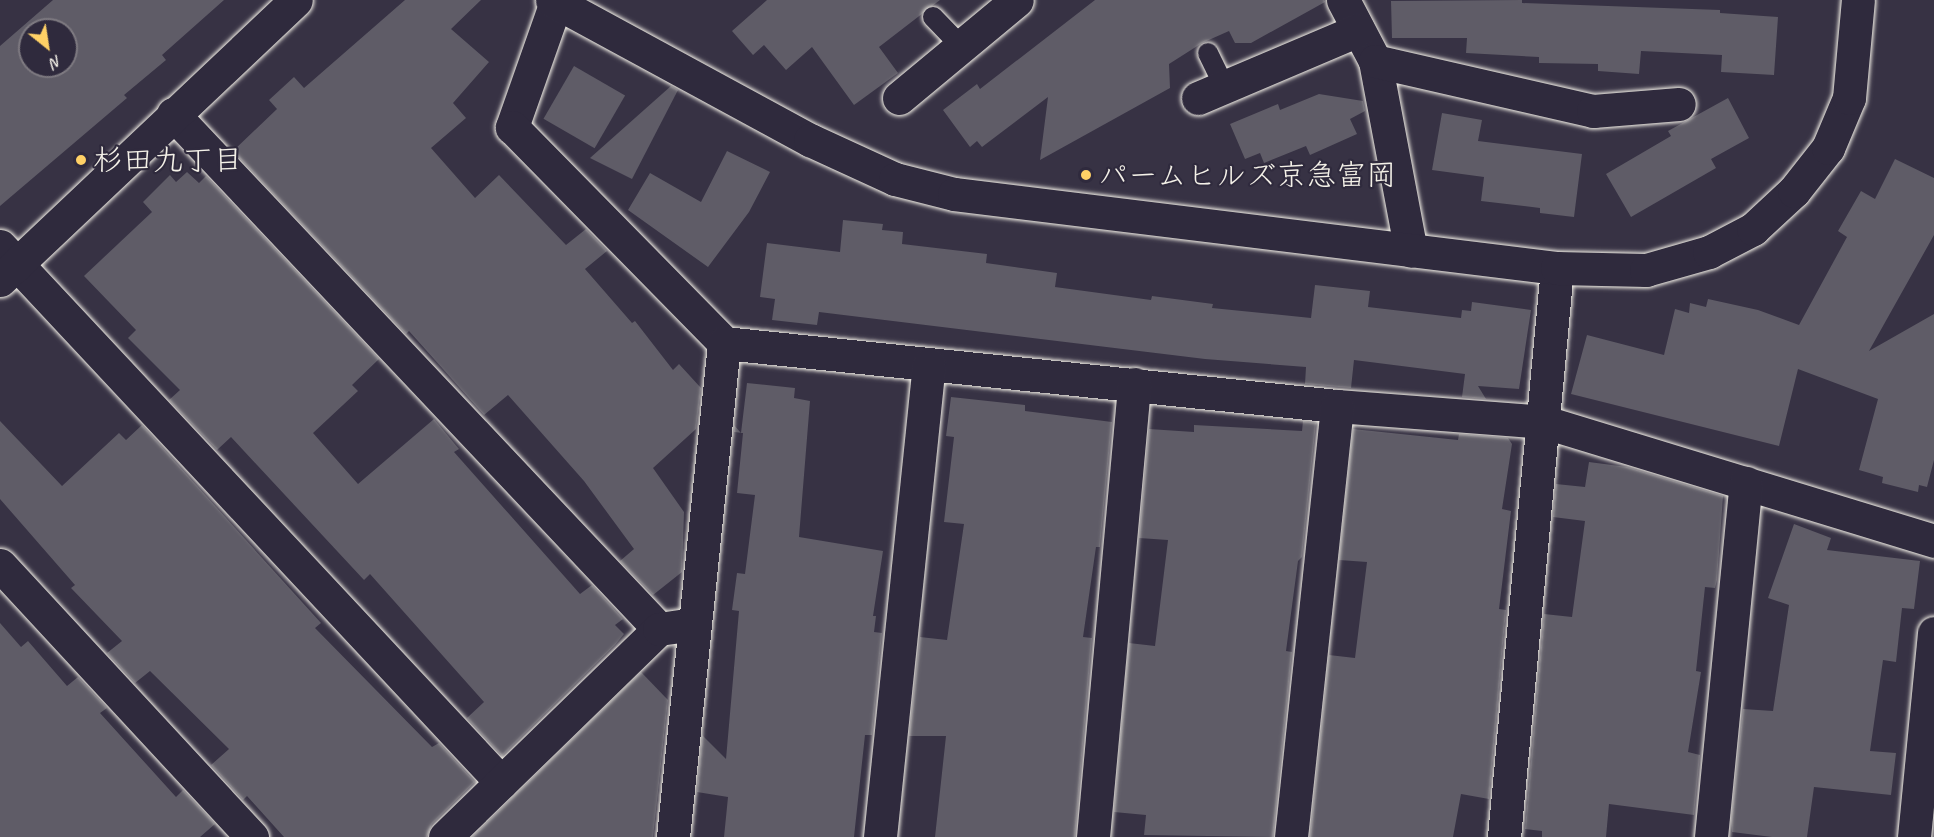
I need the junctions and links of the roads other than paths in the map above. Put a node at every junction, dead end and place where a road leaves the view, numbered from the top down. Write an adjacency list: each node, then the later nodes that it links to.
1 (296, 0): 14 (street)
2 (1017, 0): 8 (street)
3 (1343, 0): 7 (street)
4 (1858, 0): 17 (street)
5 (554, 1): 15 (street); 18 (street)
6 (933, 17): 8 (lane)
7 (1358, 30): 10 (street); 11 (street)
8 (962, 46): 12 (street)
9 (1208, 53): 11 (lane)
10 (1375, 61): 13 (street); 15 (street)
11 (1211, 93)
12 (899, 98)
13 (1679, 104)
14 (173, 114): 16 (street); 27 (street)
15 (1411, 251): 17 (street)
16 (6, 263): 29 (street)
17 (1557, 268): 22 (street)
18 (724, 343): 19 (street); 26 (street)
19 (929, 365): 20 (street); 33 (street)
20 (1134, 384): 21 (street); 34 (street)
21 (1337, 406): 22 (street); 35 (street)
22 (1545, 422): 23 (street); 36 (street)
23 (1746, 483): 24 (street); 37 (street)
24 (1934, 540)
25 (0, 565): 30 (street)
26 (692, 624): 27 (street); 32 (street)
27 (659, 629): 29 (street)
28 (1934, 633): 38 (street)
29 (501, 782): 31 (street)
30 (252, 837)
31 (445, 837)
32 (673, 837)
33 (880, 837)
34 (1093, 837)
35 (1291, 837)
36 (1504, 837)
37 (1710, 837)
38 (1914, 837)

